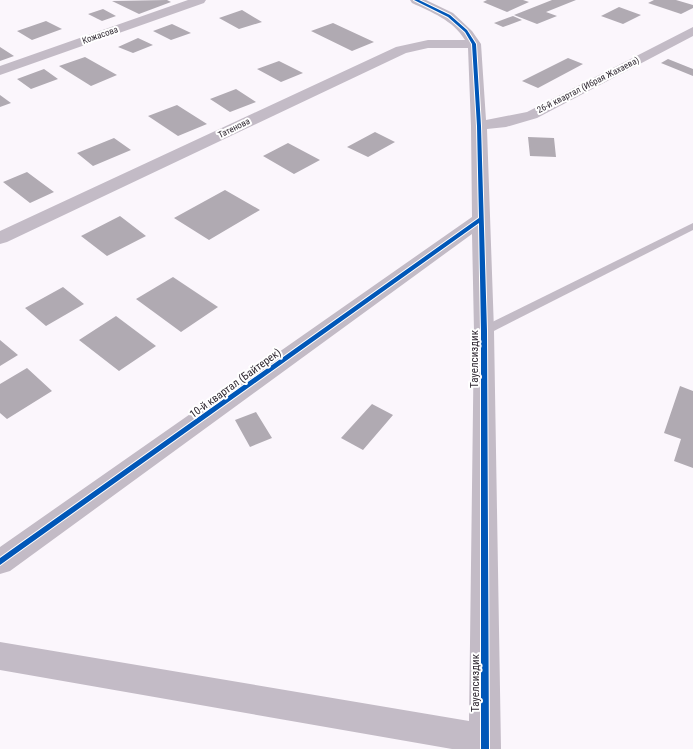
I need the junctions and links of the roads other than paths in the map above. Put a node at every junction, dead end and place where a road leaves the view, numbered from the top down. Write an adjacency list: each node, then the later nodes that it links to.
1 (200, 0): 5 (street, Кожасова)
2 (416, 0): 4 (street)
3 (693, 31): 6 (street, 26-й квартал (Ибрая Жахаева))
4 (474, 44): 6 (street, Тауелсиздик); 9 (street, Татенова)
5 (0, 71)
6 (479, 126): 7 (street, Тауелсиздик)
7 (481, 219): 10 (street, Тауелсиздик); 11 (street, 10-й квартал (Байтерек))
8 (693, 226): 10 (lane)
9 (0, 238)
10 (484, 331): 13 (street, Тауелсиздик)
11 (0, 562)
12 (0, 656): 13 (street)
13 (485, 744)

